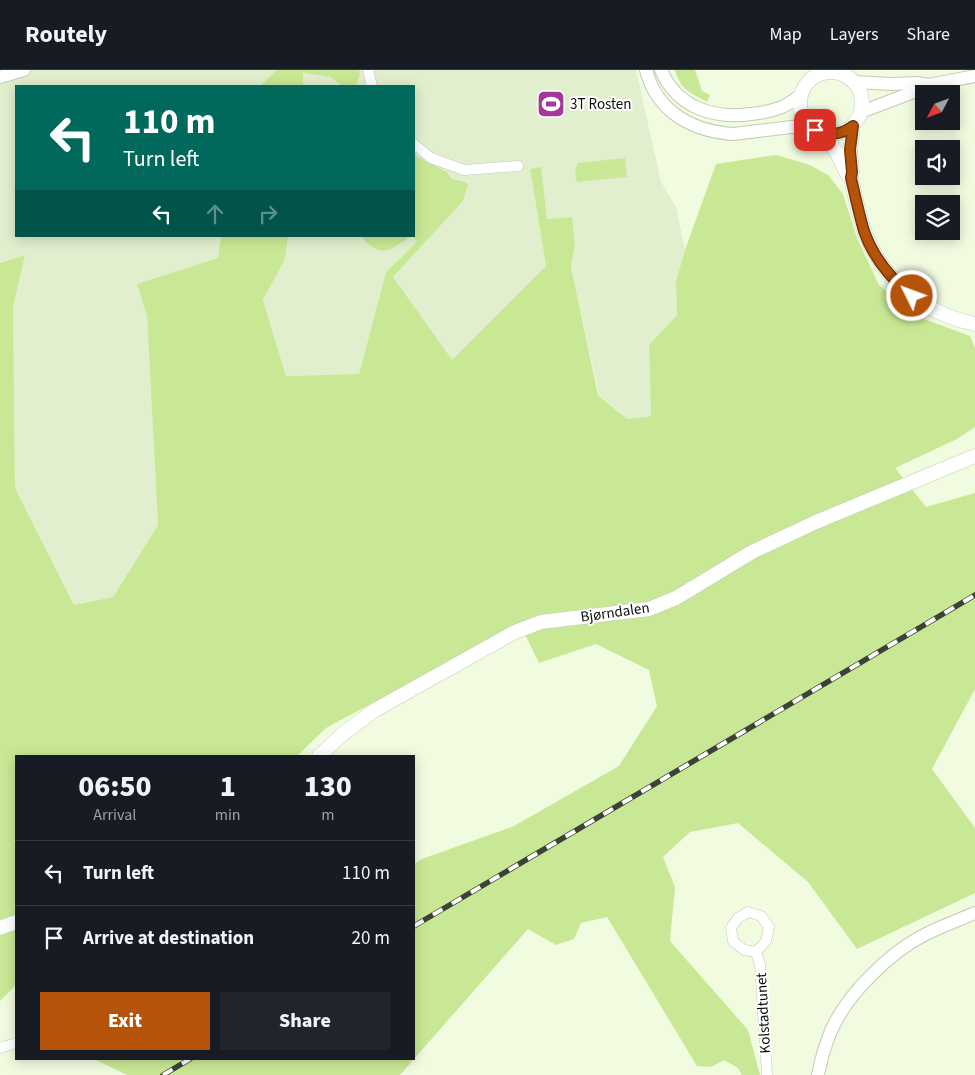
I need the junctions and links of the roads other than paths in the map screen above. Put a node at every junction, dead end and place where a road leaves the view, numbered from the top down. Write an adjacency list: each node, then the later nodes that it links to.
1 (24, 70): 8 (street)
2 (368, 70): 11 (street)
3 (646, 70): 14 (street)
4 (662, 70): 12 (street)
5 (839, 72): 6 (main road); 9 (main road)
6 (809, 76): 12 (main road)
7 (975, 76): 10 (street)
8 (0, 77)
9 (854, 82): 10 (street); 13 (main road)
10 (929, 84): 13 (street)
11 (372, 85)
12 (801, 95): 14 (main road)
13 (861, 112): 15 (main road)
14 (809, 125): 16 (main road)
15 (853, 126): 16 (main road); 19 (main road)
16 (823, 133): 19 (main road)
17 (415, 145): 18 (street)
18 (518, 166)
19 (851, 178): 20 (main road)
20 (975, 324)
21 (975, 456): 22 (main road, Bjørndalen)
22 (320, 755)
23 (975, 913): 30 (street)
24 (15, 922): 25 (main road)
25 (0, 928)
26 (756, 952): 29 (street, Kolstadtunet)
27 (15, 1043): 28 (street)
28 (0, 1048)
29 (767, 1075)
30 (818, 1075)

